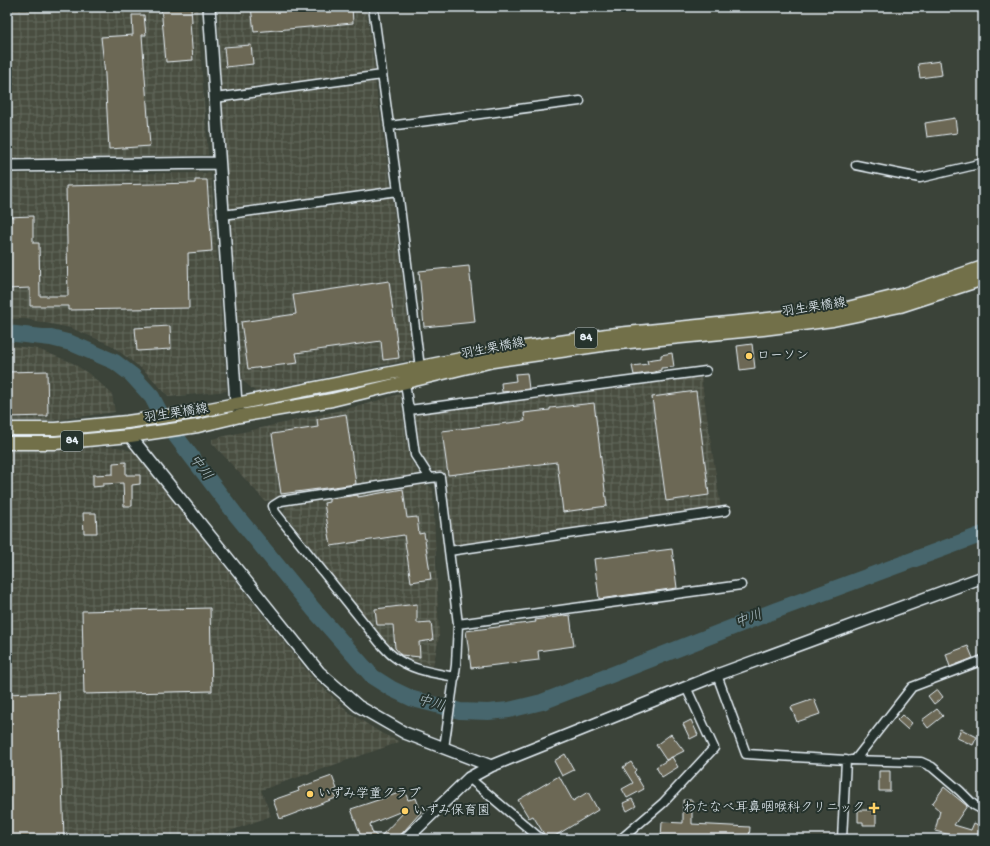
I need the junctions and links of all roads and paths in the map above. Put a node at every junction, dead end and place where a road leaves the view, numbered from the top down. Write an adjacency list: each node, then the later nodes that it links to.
1 (209, 7): 4 (street)
2 (373, 7): 3 (street)
3 (382, 75): 4 (street); 6 (street)
4 (215, 98): 7 (street)
5 (580, 101): 6 (street)
6 (389, 126): 11 (street)
7 (219, 163): 10 (street); 12 (street)
8 (983, 163): 9 (street)
9 (856, 165)
10 (7, 166)
11 (398, 191): 12 (street); 15 (street)
12 (223, 215): 18 (street)
13 (983, 267): 15 (main road, 羽生栗橋線 / 84)
14 (983, 279): 17 (main road, 羽生栗橋線 / 84)
15 (420, 368): 18 (main road, 羽生栗橋線 / 84)
16 (706, 371): 19 (street)
17 (405, 382): 19 (street); 20 (main road, 羽生栗橋線 / 84)
18 (236, 404): 20 (street); 21 (main road, 羽生栗橋線 / 84)
19 (409, 410): 24 (street)
20 (240, 416): 22 (main road, 羽生栗橋線 / 84)
21 (7, 429)
22 (133, 435): 23 (main road, 羽生栗橋線 / 84); 34 (street)
23 (7, 444)
24 (430, 478): 26 (street); 32 (street)
25 (726, 511): 26 (street)
26 (449, 552): 29 (street)
27 (983, 577): 31 (street)
28 (741, 586): 29 (street)
29 (458, 624): 32 (street)
30 (983, 660): 36 (street)
31 (717, 675): 33 (street); 35 (street)
32 (455, 677): 34 (street)
33 (686, 687): 37 (street); 42 (street)
34 (444, 748): 37 (street)
35 (846, 760): 36 (street); 43 (street)
36 (855, 760): 39 (street)
37 (491, 766): 38 (street)
38 (469, 778): 40 (street); 41 (street)
39 (983, 810)
40 (406, 839)
41 (541, 839)
42 (621, 839)
43 (842, 839)

